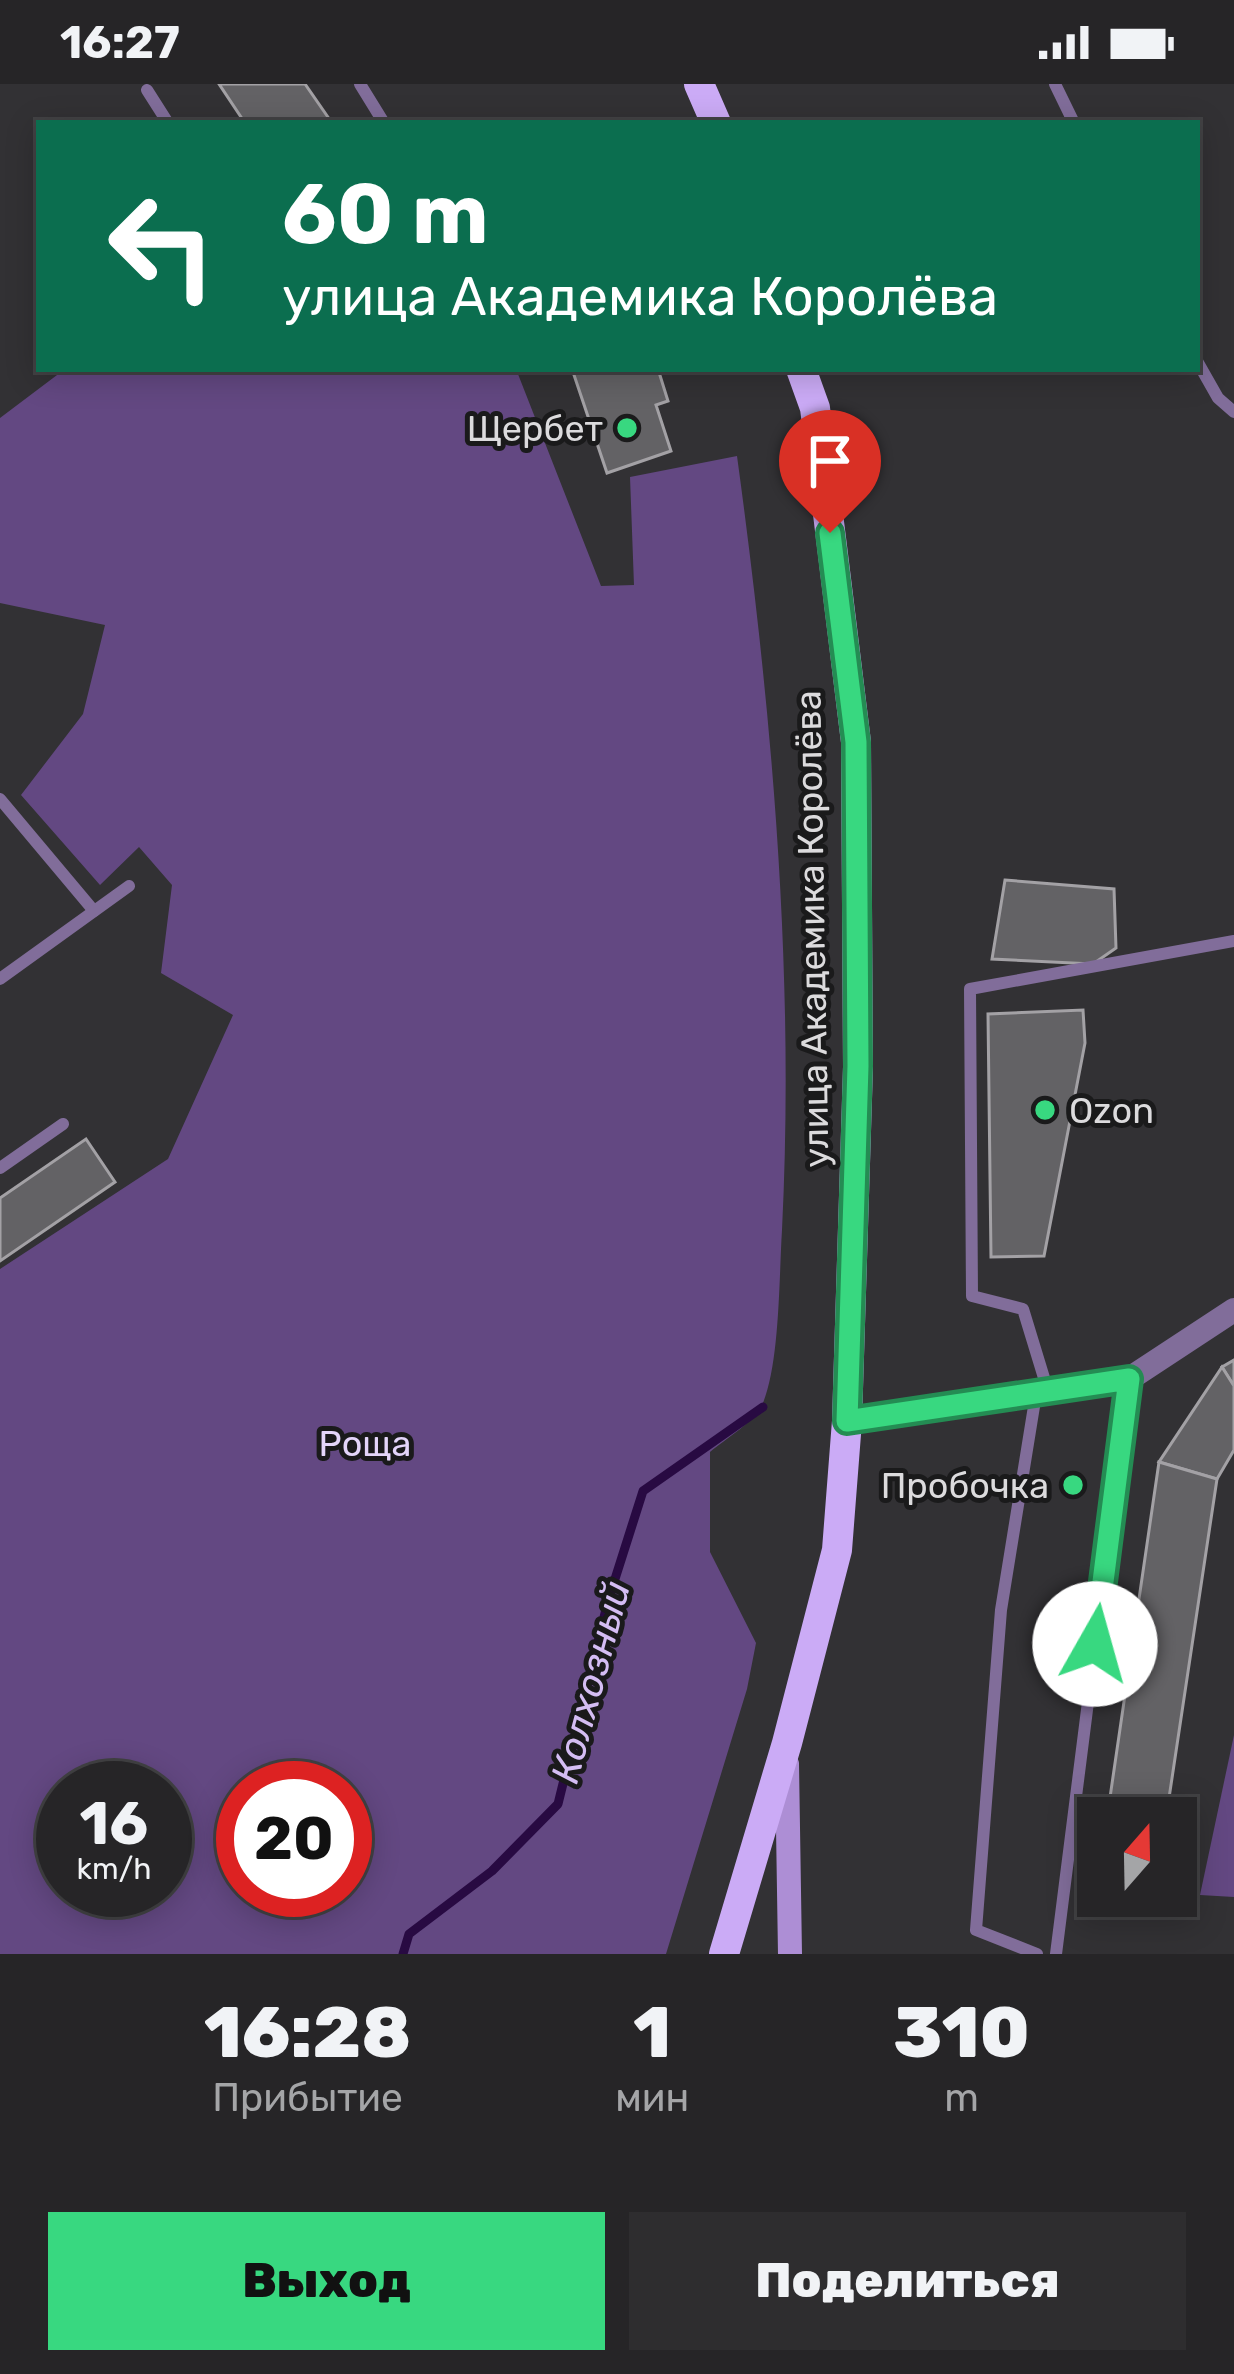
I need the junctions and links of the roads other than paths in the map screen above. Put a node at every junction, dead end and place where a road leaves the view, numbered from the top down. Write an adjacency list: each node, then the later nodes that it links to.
1 (360, 84): 6 (lane)
2 (699, 84): 7 (main road)
3 (1055, 84): 8 (lane)
4 (147, 91): 5 (lane)
5 (166, 120)
6 (382, 120)
7 (715, 120)
8 (1072, 120)
9 (1200, 366): 11 (lane)
10 (802, 372): 22 (main road, улица Академика Королёва)
11 (1234, 412)
12 (0, 799): 14 (lane)
13 (129, 886): 14 (lane)
14 (94, 911): 16 (lane)
15 (1234, 940): 21 (lane)
16 (0, 979)
17 (63, 1124): 18 (lane)
18 (0, 1168)
19 (1234, 1310): 20 (street)
20 (1129, 1379): 21 (street); 27 (lane)
21 (1042, 1392): 22 (street); 26 (lane)
22 (847, 1421): 23 (main road, улица Академика Королёва)
23 (788, 1743): 24 (main road, улица Академика Королёва); 25 (main road)
24 (724, 1954)
25 (790, 1954)
26 (1037, 1954)
27 (1056, 1954)

